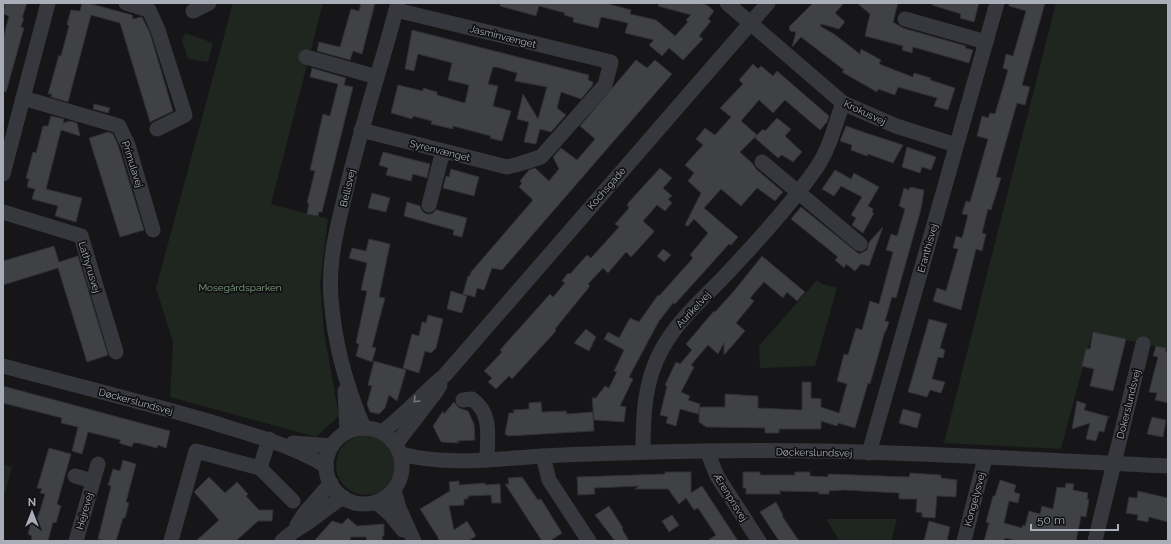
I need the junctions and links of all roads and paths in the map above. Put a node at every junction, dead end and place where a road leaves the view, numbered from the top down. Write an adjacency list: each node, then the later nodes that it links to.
1 (48, 3): 15 (street)
2 (126, 3): 17 (street)
3 (209, 3): 8 (street)
4 (727, 3): 10 (street, Krokusvej)
5 (768, 3): 10 (street, Kochsgade)
6 (997, 3): 11 (street, Eranthisvej)
7 (397, 6): 13 (street, Jasminvænget); 14 (street, Bellisvej)
8 (193, 10)
9 (905, 19): 11 (street)
10 (750, 23): 16 (street, Krokusvej); 31 (street, Kochsgade)
11 (986, 42): 19 (street, Eranthisvej)
12 (306, 57): 14 (street)
13 (611, 62): 20 (street, Syrenvænget)
14 (377, 77): 18 (street, Bellisvej)
15 (23, 98): 22 (street); 26 (street, Primulavej)
16 (843, 103): 19 (street, Krokusvej); 23 (street, Aurikelvej)
17 (157, 129)
18 (361, 130): 20 (street, Syrenvænget); 32 (street, Bellisvej)
19 (956, 145): 42 (street, Eranthisvej)
20 (443, 151): 24 (street)
21 (762, 162): 23 (street)
22 (3, 174)
23 (798, 193): 27 (street); 41 (street, Aurikelvej)
24 (429, 205)
25 (3, 212): 29 (street, Lathyrusvej)
26 (153, 230)
27 (860, 244)
28 (1143, 344): 48 (street, Dokerslundsvej)
29 (116, 352)
30 (3, 366): 37 (street, Døckerslundsvej)
31 (445, 375): 36 (street, Kochsgade, one-way to 36); 39 (street, Kochsgade)
32 (345, 378): 34 (street, Bellisvej); 35 (street, Bellisvej)
33 (463, 400): 45 (street)
34 (364, 428): 35 (street); 36 (street)
35 (347, 432): 38 (street)
36 (382, 432): 39 (street)
37 (268, 439): 38 (street, Døckerslundsvej); 49 (street, Døckerslundsvej); 51 (street)
38 (332, 446): 49 (street)
39 (398, 449): 46 (street, Døckerslundsvej); 52 (street)
40 (707, 451): 41 (street, Døckerslundsvej); 42 (street, Døckerslundsvej); 66 (street, Ærenprisvej)
41 (643, 452): 43 (street, Døckerslundsvej)
42 (869, 453): 44 (street, Døckerslundsvej)
43 (543, 456): 45 (street, Døckerslundsvej); 65 (street)
44 (985, 458): 48 (street, Døckerslundsvej); 67 (street, Kongelysvej)
45 (487, 460): 46 (street, Døckerslundsvej)
46 (459, 462): 52 (street, Døckerslundsvej)
47 (98, 464): 54 (street, Hejrevej)
48 (1114, 464): 50 (street, Døckerslundsvej); 68 (street, Dokerslundsvej)
49 (326, 466): 55 (street)
50 (1168, 466)
51 (260, 468): 58 (street); 62 (street)
52 (402, 472): 56 (street)
53 (75, 476): 54 (street, Hejrevej)
54 (93, 481): 61 (street, Hejrevej)
55 (331, 483): 57 (street); 60 (street)
56 (394, 490): 59 (street); 64 (street)
57 (343, 498): 59 (street); 60 (street)
58 (293, 501)
59 (376, 502): 64 (street)
60 (297, 535): 63 (street)
61 (76, 541)
62 (171, 541)
63 (282, 541)
64 (413, 541)
65 (589, 541)
66 (759, 541)
67 (964, 541)
68 (1095, 541)

